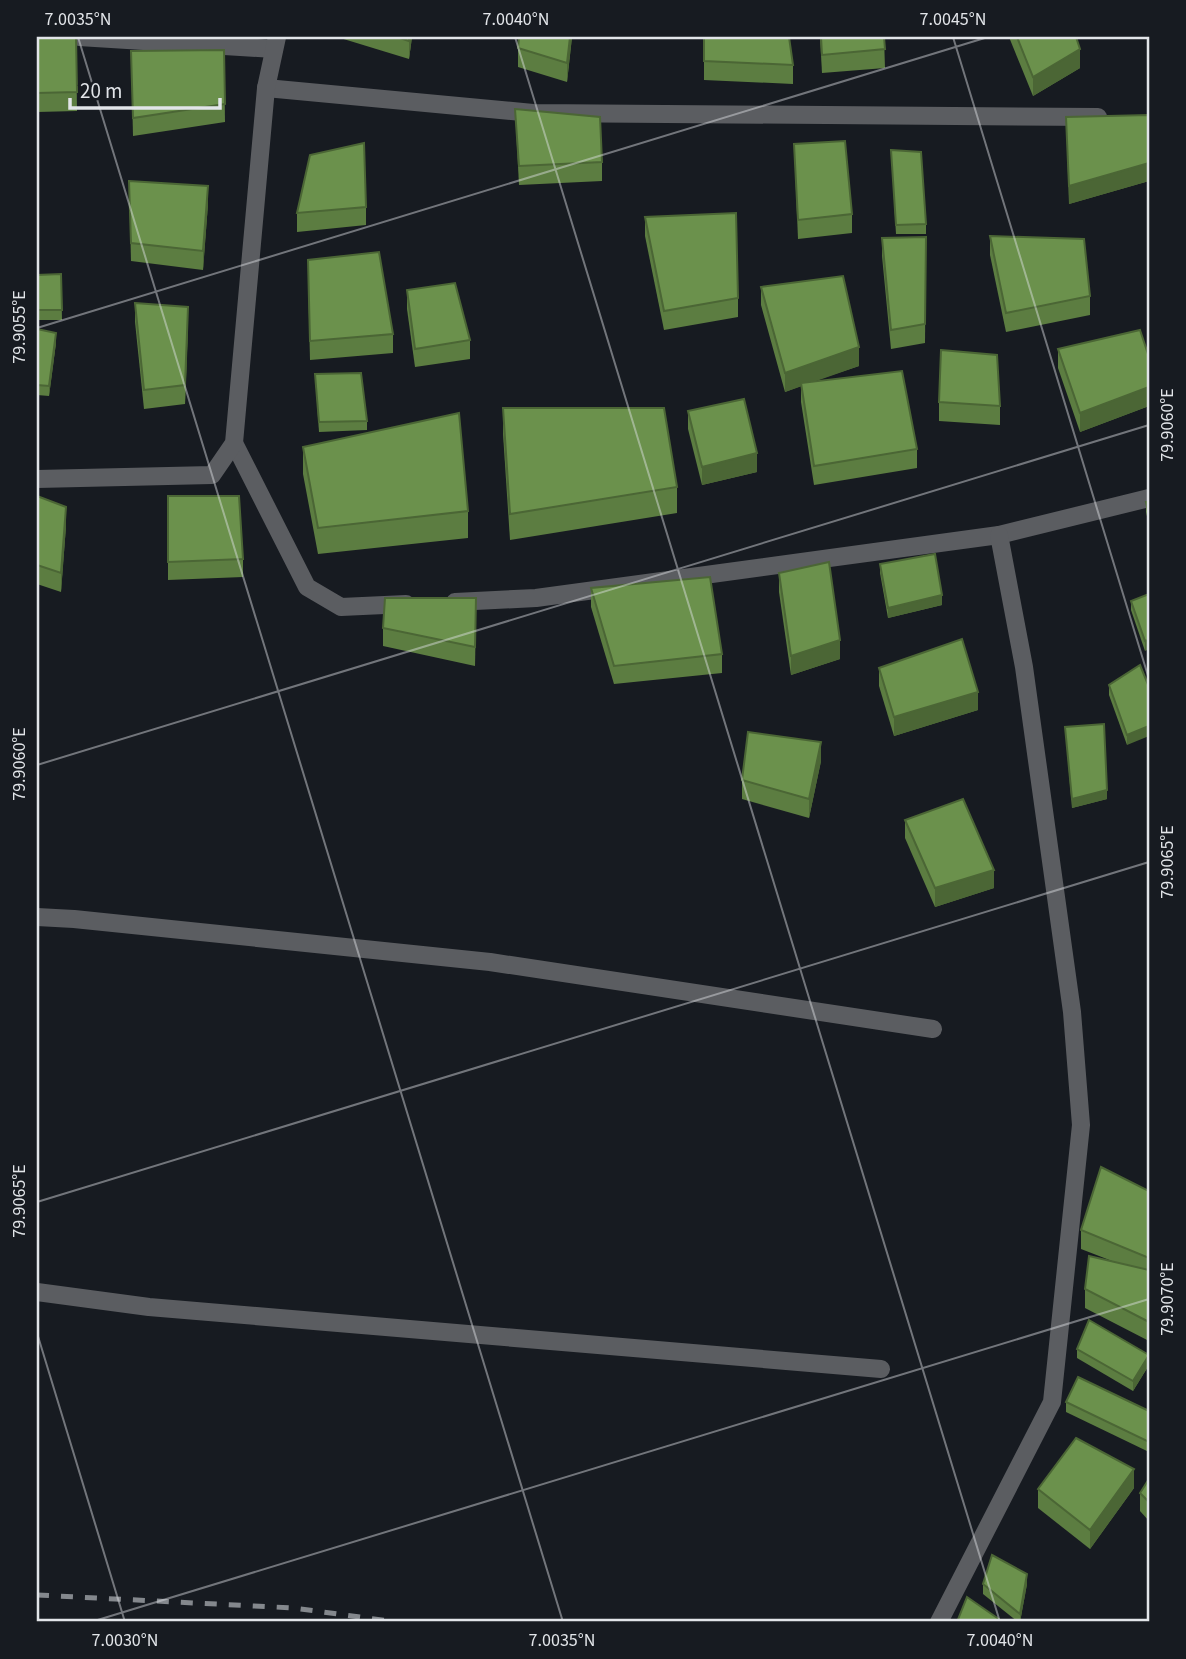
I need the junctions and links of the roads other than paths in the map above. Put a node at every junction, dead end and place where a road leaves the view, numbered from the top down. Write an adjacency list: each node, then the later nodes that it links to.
1 (79, 37): 2 (street)
2 (275, 43): 3 (street)
3 (266, 88): 4 (street); 5 (street)
4 (1122, 117)
5 (234, 443): 6 (street); 8 (street)
6 (37, 479)
7 (1149, 498): 8 (street)
8 (999, 535): 13 (street)
9 (37, 917): 10 (street)
10 (933, 1029)
11 (37, 1292): 12 (street)
12 (881, 1368)
13 (939, 1622)

